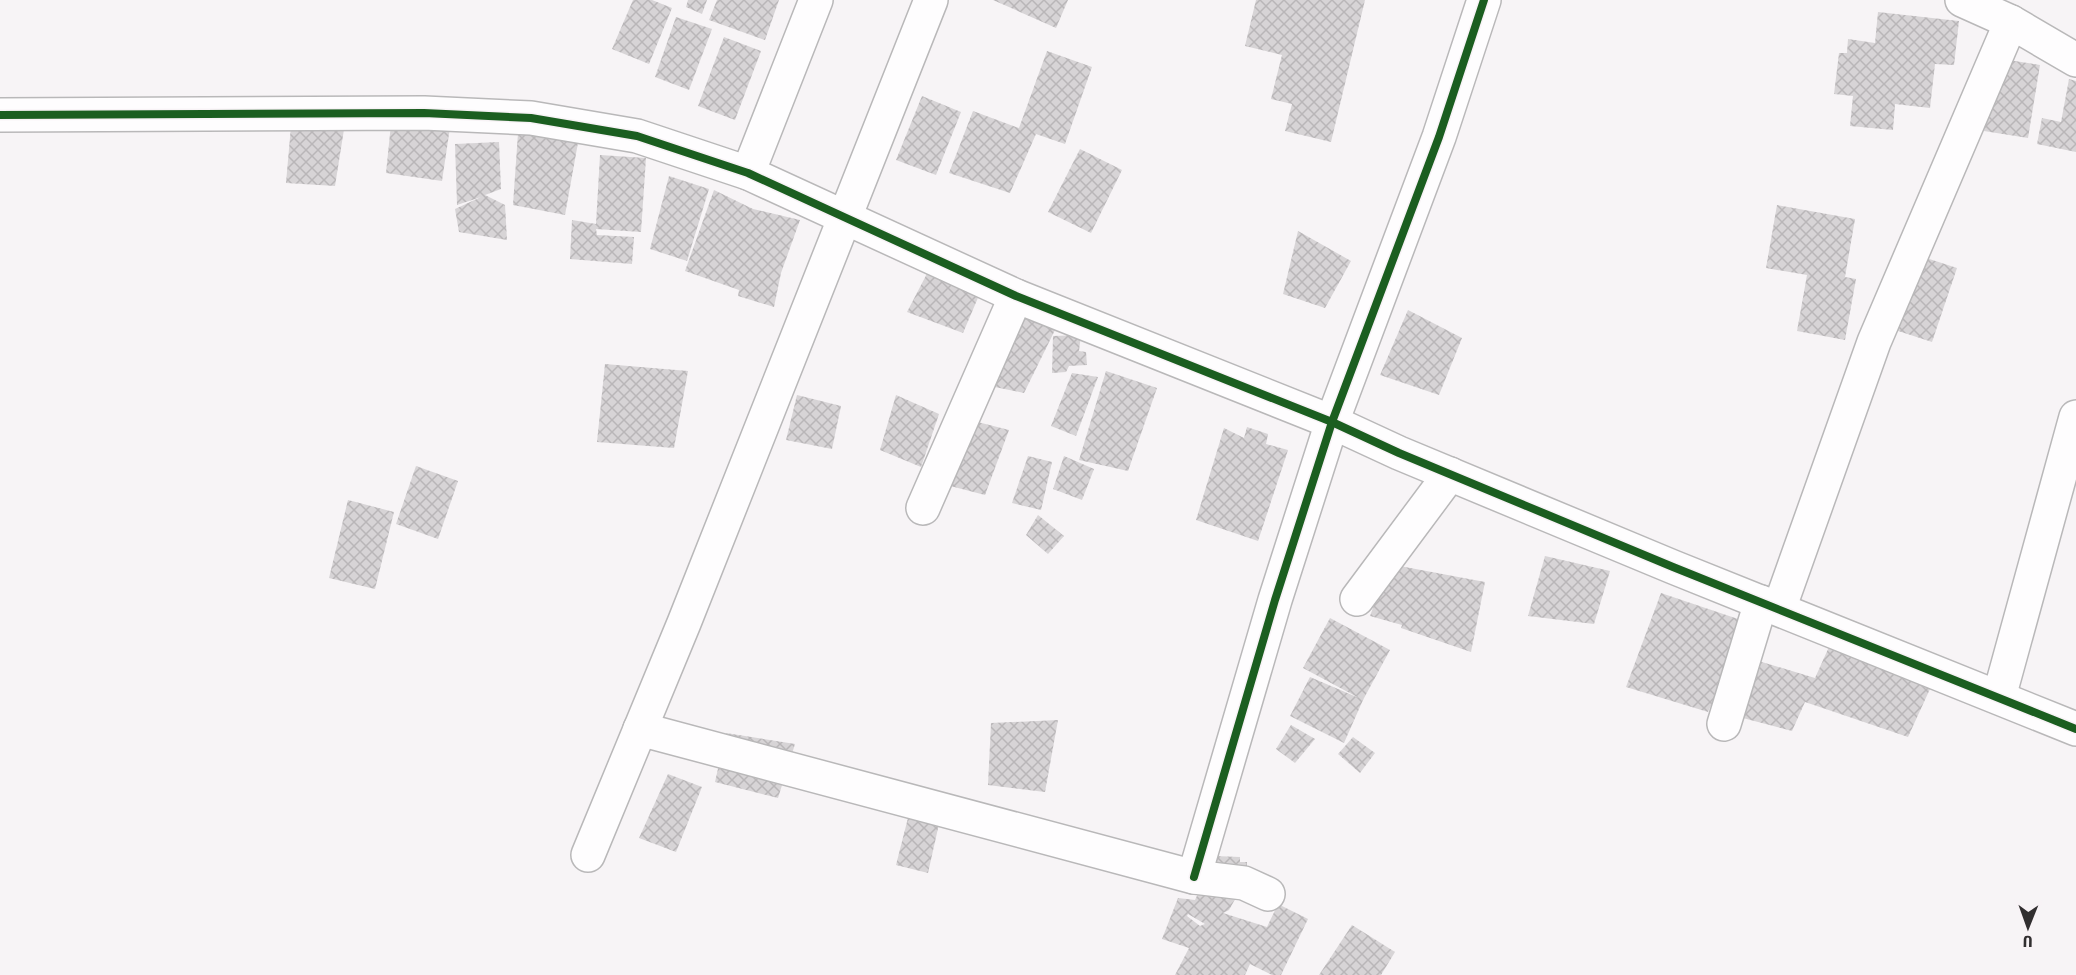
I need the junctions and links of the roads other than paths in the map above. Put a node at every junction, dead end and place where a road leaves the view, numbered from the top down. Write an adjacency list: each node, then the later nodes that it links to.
1 (815, 0): 8 (street)
2 (931, 0): 9 (street)
3 (1484, 0): 12 (street)
4 (1962, 0): 5 (street)
5 (2011, 22): 6 (street); 16 (street)
6 (2076, 60)
7 (0, 115): 8 (street)
8 (748, 173): 9 (street)
9 (844, 218): 10 (street); 19 (street)
10 (1016, 296): 12 (street); 14 (street)
11 (2076, 417): 17 (street)
12 (1332, 422): 13 (street); 22 (street)
13 (1450, 474): 15 (street); 16 (street)
14 (923, 508)
15 (1357, 599)
16 (1770, 606): 17 (street); 18 (street)
17 (1999, 697): 20 (street)
18 (1724, 724)
19 (640, 729): 21 (street); 22 (street)
20 (2076, 729)
21 (588, 855)
22 (1194, 877): 23 (street)
23 (1268, 894)

